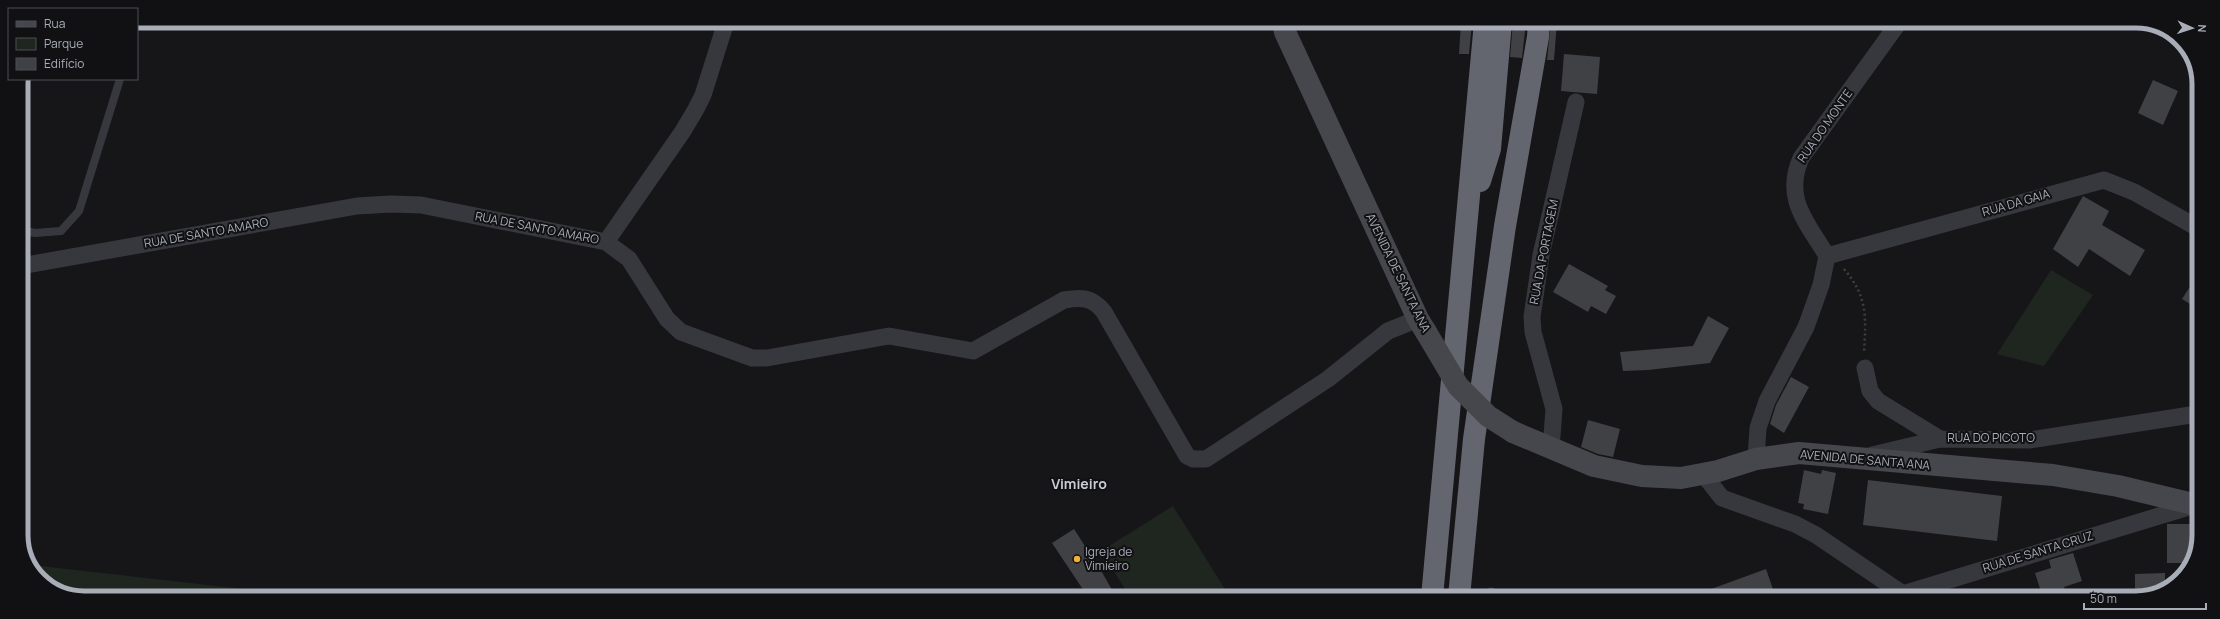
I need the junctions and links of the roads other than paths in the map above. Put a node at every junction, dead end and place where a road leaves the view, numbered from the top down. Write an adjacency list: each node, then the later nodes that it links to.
1 (724, 28): 14 (street)
2 (1284, 28): 17 (street, AVENIDA DE SANTA ANA)
3 (1484, 28): 11 (highway)
4 (1500, 28): 11 (highway)
5 (1513, 28): 12 (highway)
6 (1539, 28): 12 (highway)
7 (1895, 28): 15 (street, RUA DO MONTE)
8 (120, 80): 13 (lane)
9 (1576, 102): 21 (street, RUA DA PORTAGEM)
10 (2192, 225): 15 (street, RUA DA GAIA)
11 (1466, 226): 27 (highway)
12 (1505, 226): 28 (highway)
13 (28, 232)
14 (606, 242): 16 (street, RUA DE SANTO AMARO); 17 (street, RUA DE SANTO AMARO)
15 (1830, 256): 22 (street)
16 (28, 265)
17 (1422, 325): 21 (street, AVENIDA DE SANTA ANA, bridge)
18 (1865, 368): 20 (street)
19 (2192, 415): 20 (street, RUA DO PICOTO)
20 (1940, 438): 23 (street, RUA DO PICOTO)
21 (1551, 449): 24 (street, AVENIDA DE SANTA ANA)
22 (1756, 459): 23 (street, AVENIDA DE SANTA ANA); 24 (street, AVENIDA DE SANTA ANA)
23 (1858, 459): 25 (street, AVENIDA DE SANTA ANA)
24 (1703, 474): 29 (street)
25 (2192, 504)
26 (2192, 506): 30 (street, RUA DE SANTA CRUZ)
27 (1433, 591)
28 (1459, 591)
29 (1899, 591)
30 (1913, 591)

